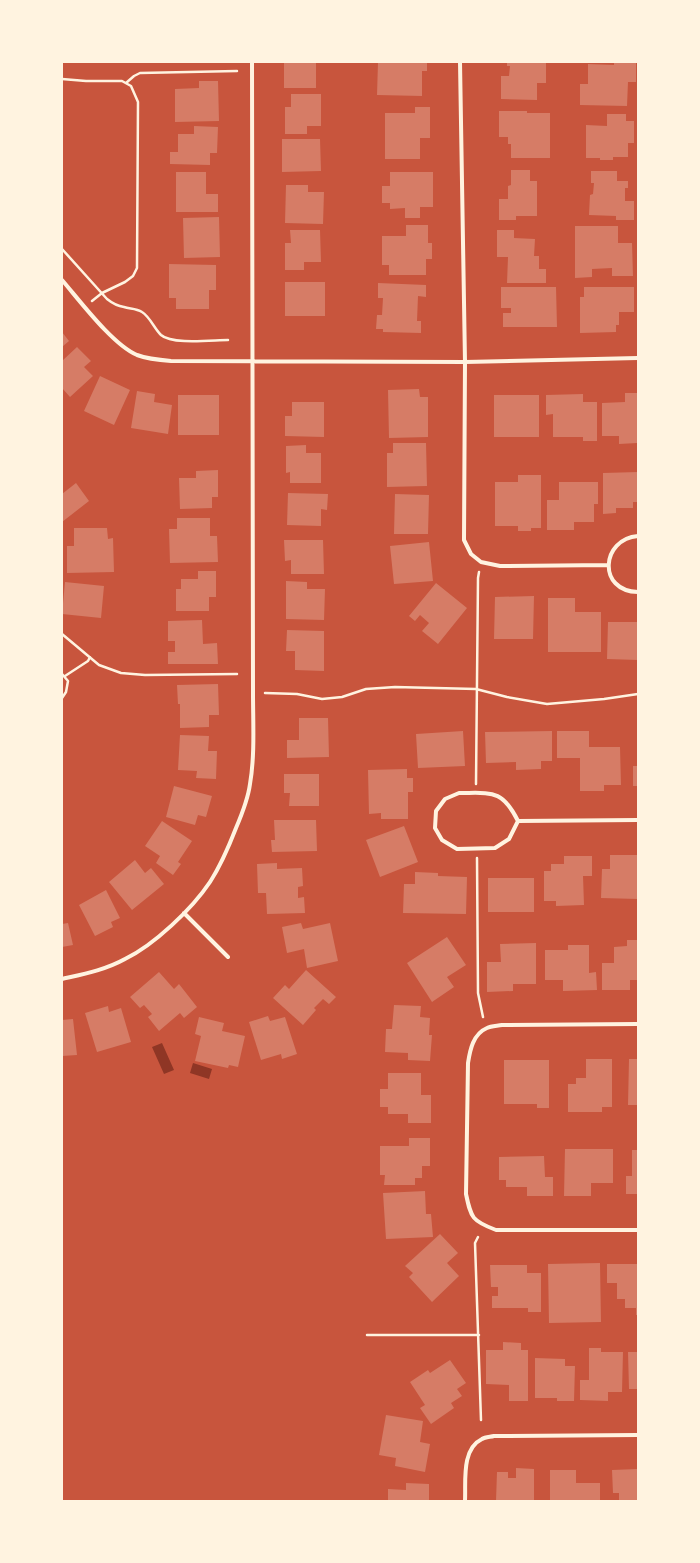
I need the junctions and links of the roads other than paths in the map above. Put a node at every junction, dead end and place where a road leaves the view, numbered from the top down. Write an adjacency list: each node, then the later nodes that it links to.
1 (252, 62): 5 (street)
2 (460, 62): 6 (street)
3 (62, 280): 5 (street)
4 (638, 358): 6 (street)
5 (253, 361): 6 (street); 12 (street)
6 (465, 362): 8 (street)
7 (638, 536): 8 (street)
8 (608, 565): 9 (street)
9 (638, 592)
10 (638, 820): 11 (street)
11 (518, 821): 11 (street)
12 (184, 913): 13 (street); 14 (street)
13 (228, 957)
14 (62, 980)
15 (638, 1024): 16 (street)
16 (638, 1230)
17 (638, 1435): 18 (street)
18 (466, 1501)

